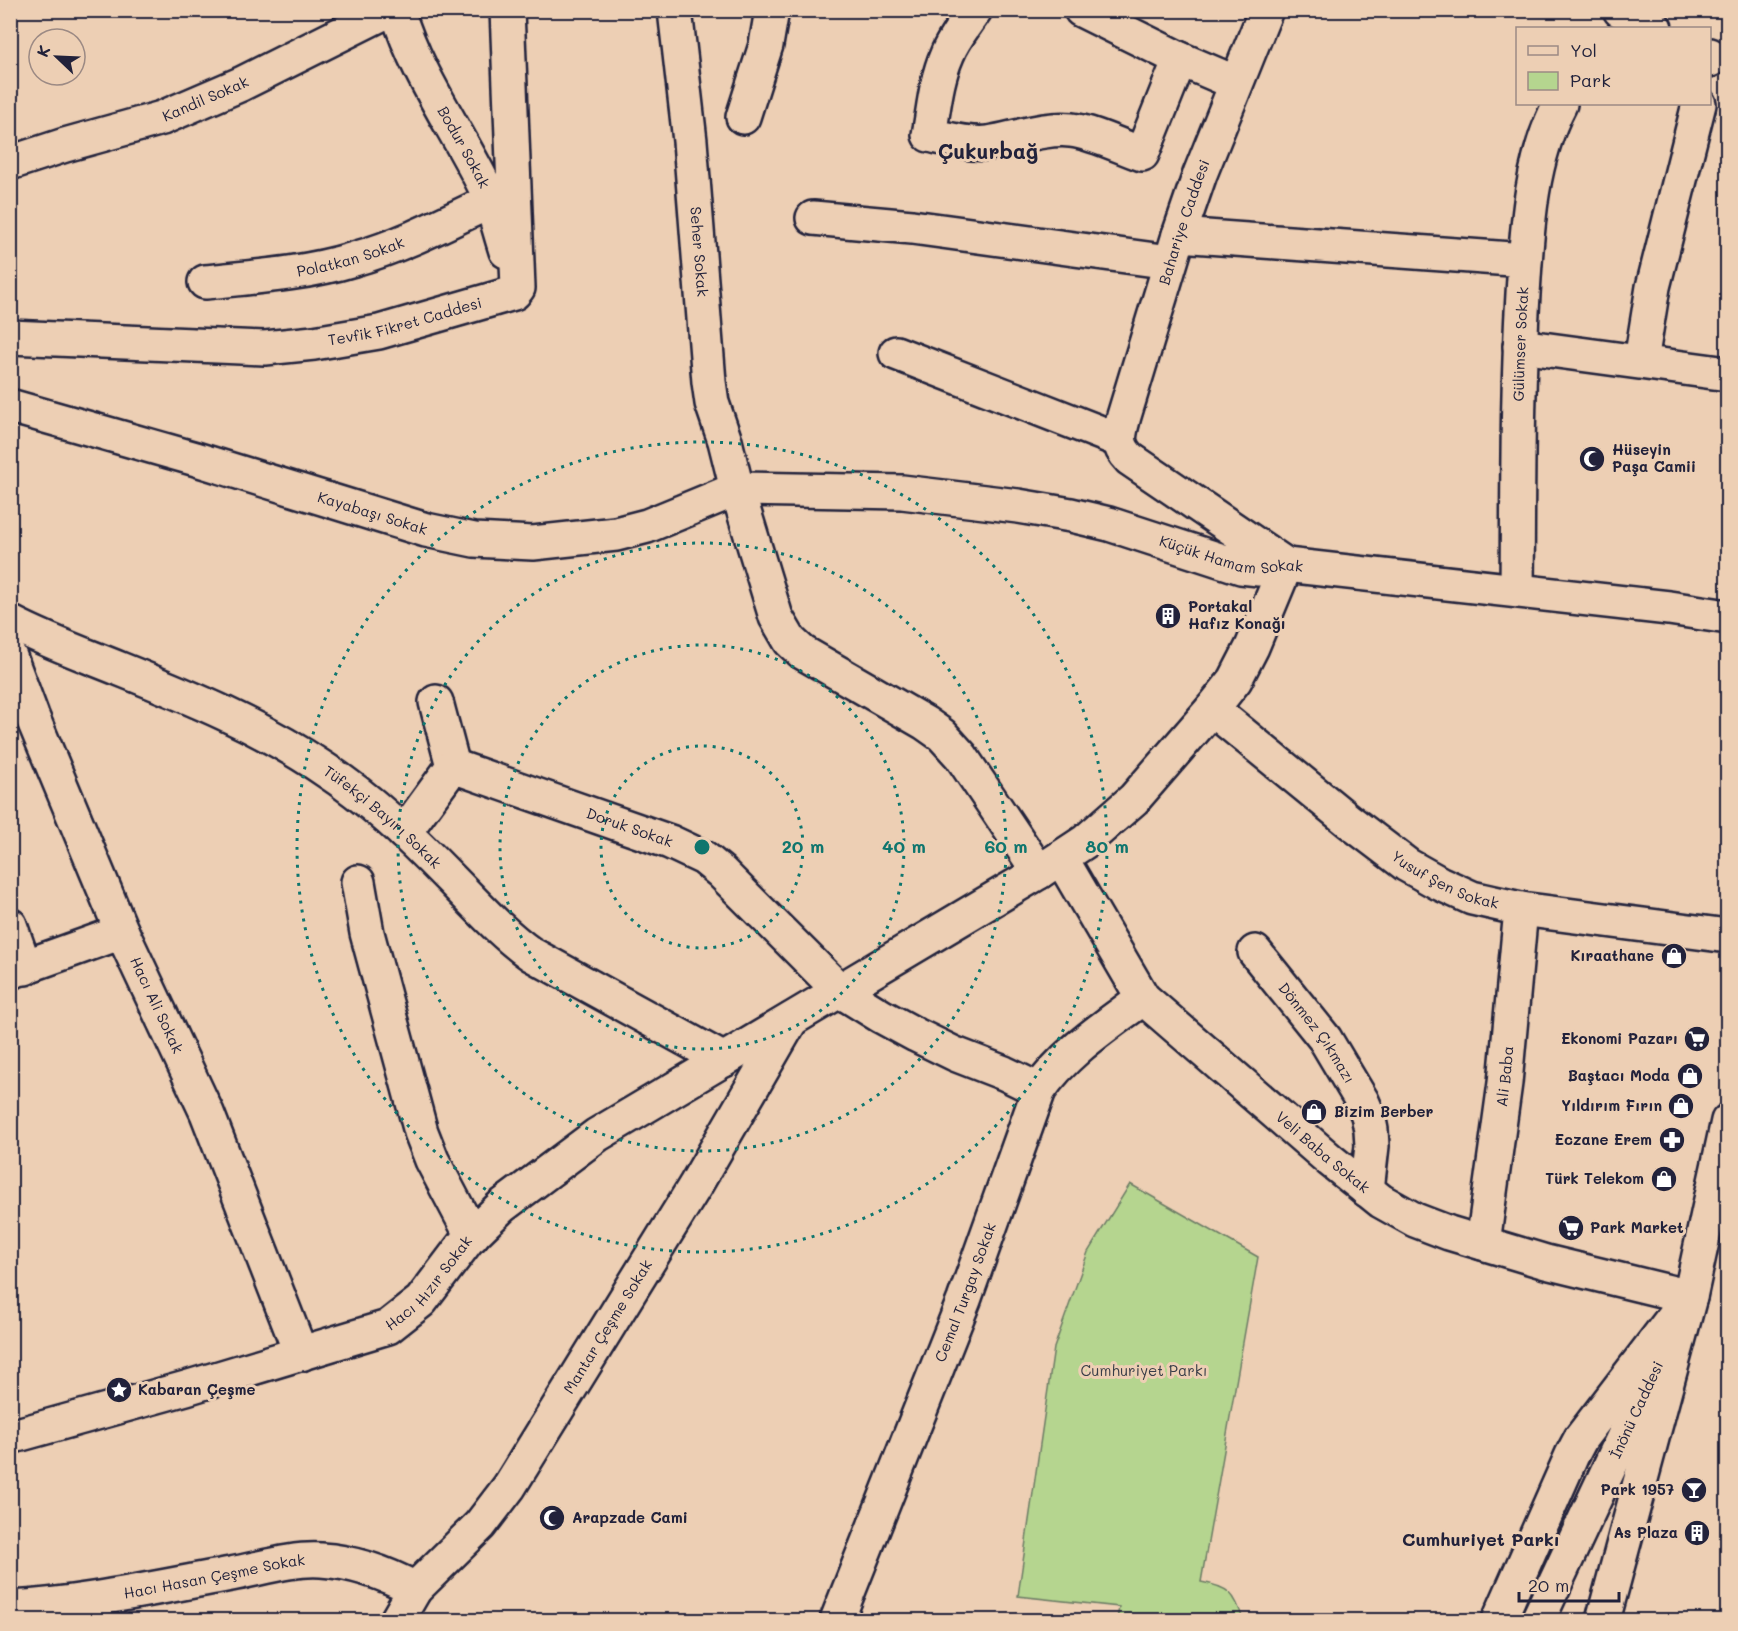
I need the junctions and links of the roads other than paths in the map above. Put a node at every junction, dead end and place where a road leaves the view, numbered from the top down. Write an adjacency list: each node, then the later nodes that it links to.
1 (389, 10): 18 (street, Kandil Sokak)
2 (397, 10): 19 (street, Bodur Sokak)
3 (507, 10): 24 (street)
4 (675, 10): 32 (street, Seher Sokak)
5 (772, 10): 17 (street)
6 (975, 10): 13 (street)
7 (1081, 10): 13 (street)
8 (1266, 10): 14 (street, Bahariye Caddesi)
9 (1609, 10): 11 (street)
10 (1620, 10): 12 (street)
11 (1600, 27)
12 (1653, 27)
13 (1180, 59): 14 (street)
14 (1236, 83): 21 (street, Bahariye Caddesi)
15 (1560, 105): 22 (street, Gülümser Sokak)
16 (1699, 105): 28 (street)
17 (743, 117)
18 (10, 163)
19 (489, 202): 23 (street, Polatkan Sokak); 24 (street, Bodur Sokak)
20 (813, 218): 21 (street)
21 (1174, 248): 22 (street); 31 (street, Bahariye Caddesi)
22 (1525, 260): 26 (street, Gülümser Sokak)
23 (205, 282)
24 (518, 288): 25 (street, Tevfik Fikret Caddesi)
25 (10, 337)
26 (1520, 346): 28 (street); 34 (street, Gülümser Sokak)
27 (896, 353): 31 (street)
28 (1641, 362): 29 (street)
29 (1728, 374)
30 (10, 406): 32 (street, Kayabaşı Sokak)
31 (1119, 440): 33 (street)
32 (737, 489): 33 (street, Küçük Hamam Sokak); 42 (street, Seher Sokak)
33 (1286, 565): 34 (street, Küçük Hamam Sokak); 39 (street, Hacı Hızır Sokak)
34 (1517, 590): 35 (street, Küçük Hamam Sokak)
35 (1728, 617)
36 (10, 622): 41 (street, Tüfekçi Bayırı Sokak)
37 (10, 657): 46 (street, Hacı Ali Sokak)
38 (436, 702): 40 (street)
39 (1212, 709): 42 (street, Hacı Hızır Sokak); 44 (street, Yusuf Şen Sokak)
40 (453, 766): 41 (street); 50 (street, Doruk Sokak)
41 (404, 833): 53 (street, Tüfekçi Bayırı Sokak)
42 (1050, 865): 50 (street, Hacı Hızır Sokak); 51 (street, Veli Baba Sokak)
43 (358, 882): 57 (street)
44 (1521, 909): 47 (street, Yusuf Şen Sokak); 58 (street, Ali Baba)
45 (10, 925): 49 (street)
46 (122, 932): 49 (street); 60 (street, Hacı Ali Sokak)
47 (1728, 936)
48 (1255, 952): 56 (street, Dönmez Çıkmazı)
49 (18, 970)
50 (839, 990): 52 (street, Hacı Hızır Sokak); 54 (street, Doruk Sokak)
51 (1143, 998): 54 (street, Cemal Turgay Sokak); 56 (street, Veli Baba Sokak)
52 (794, 1016): 53 (street, Hacı Hızır Sokak); 62 (street, Mantar Çeşme Sokak)
53 (724, 1060): 57 (street, Hacı Hızır Sokak)
54 (1039, 1090): 65 (street, Cemal Turgay Sokak)
55 (1728, 1121): 59 (street, İnönü Caddesi)
56 (1367, 1190): 58 (street, Veli Baba Sokak)
57 (472, 1236): 60 (street, Hacı Hızır Sokak)
58 (1483, 1243): 59 (street, Veli Baba Sokak)
59 (1690, 1297): 66 (street); 67 (street, İnönü Caddesi); 68 (street, İnönü Caddesi)
60 (301, 1354): 61 (street, Hacı Hızır Sokak)
61 (10, 1437)
62 (415, 1589): 63 (street, Hacı Hasan Çeşme Sokak); 64 (street, Mantar Çeşme Sokak)
63 (10, 1608)
64 (397, 1620)
65 (837, 1620)
66 (1499, 1620)
67 (1538, 1620)
68 (1603, 1620)

